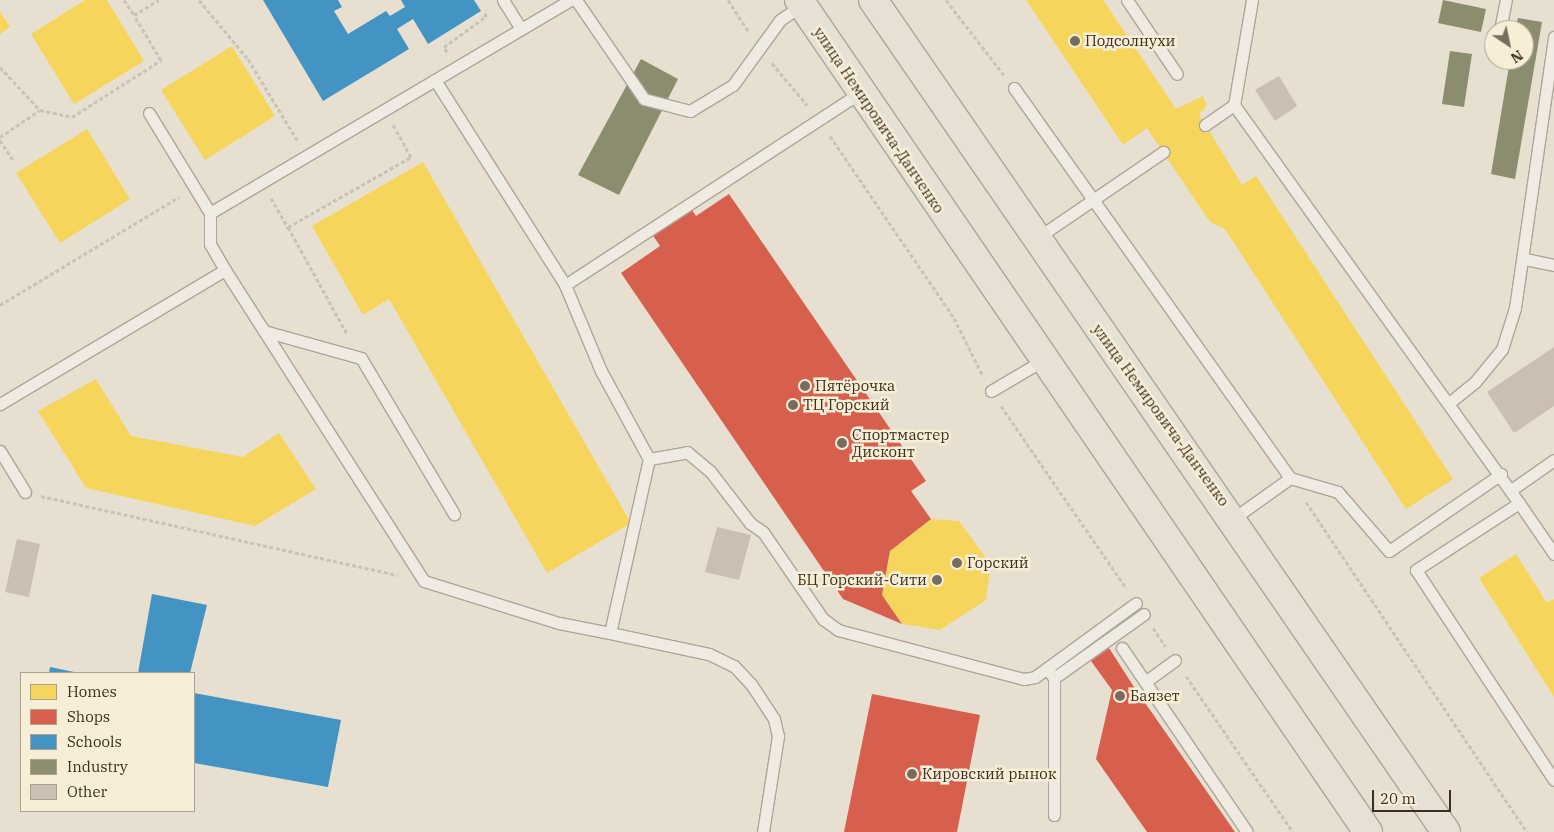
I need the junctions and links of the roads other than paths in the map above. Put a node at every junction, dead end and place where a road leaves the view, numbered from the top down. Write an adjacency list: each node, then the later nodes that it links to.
1 (503, 0): 10 (lane)
2 (570, 0): 10 (lane)
3 (576, 0): 8 (lane)
4 (873, 0): 22 (main road, улица Немировича-Данченко)
5 (1127, 0): 12 (lane)
6 (1252, 0): 16 (lane)
7 (1506, 0): 9 (lane)
8 (800, 3): 15 (main road, улица Немировича-Данченко)
9 (1502, 20)
10 (521, 29): 13 (lane)
11 (1554, 37): 23 (lane)
12 (1178, 74)
13 (435, 80): 21 (lane); 26 (lane)
14 (1014, 88): 20 (lane)
15 (860, 93): 26 (lane); 28 (main road, улица Немировича-Данченко)
16 (1234, 106): 18 (lane); 30 (lane)
17 (149, 113): 21 (lane)
18 (1205, 125)
19 (1163, 152): 20 (lane)
20 (1091, 199): 22 (lane); 36 (lane)
21 (210, 213): 25 (lane)
22 (1035, 240): 41 (main road, улица Немировича-Данченко)
23 (1525, 259): 24 (lane); 30 (lane)
24 (1554, 265)
25 (225, 270): 27 (lane); 31 (lane)
26 (565, 285): 33 (lane)
27 (264, 331): 40 (lane); 45 (lane)
28 (1042, 360): 29 (lane); 55 (main road, улица Немировича-Данченко)
29 (991, 391)
30 (1449, 403): 35 (lane)
31 (0, 404)
32 (0, 451): 38 (lane)
33 (649, 459): 45 (lane); 48 (lane)
34 (1554, 460): 37 (lane)
35 (1501, 474): 36 (lane); 37 (lane)
36 (1290, 478): 41 (lane)
37 (1511, 490): 39 (lane)
38 (25, 492)
39 (1519, 503): 42 (lane); 51 (lane)
40 (454, 514)
41 (1234, 518): 56 (main road, улица Немировича-Данченко)
42 (1554, 554)
43 (1136, 603): 48 (lane)
44 (1144, 614): 49 (lane)
45 (610, 633): 53 (lane)
46 (1122, 648): 50 (lane)
47 (1175, 660): 50 (lane)
48 (1047, 668): 49 (lane)
49 (1054, 678): 52 (lane)
50 (1145, 682): 54 (lane)
51 (1554, 780)
52 (1054, 815)
53 (763, 832)
54 (1247, 832)
55 (1368, 832)
56 (1446, 832)

